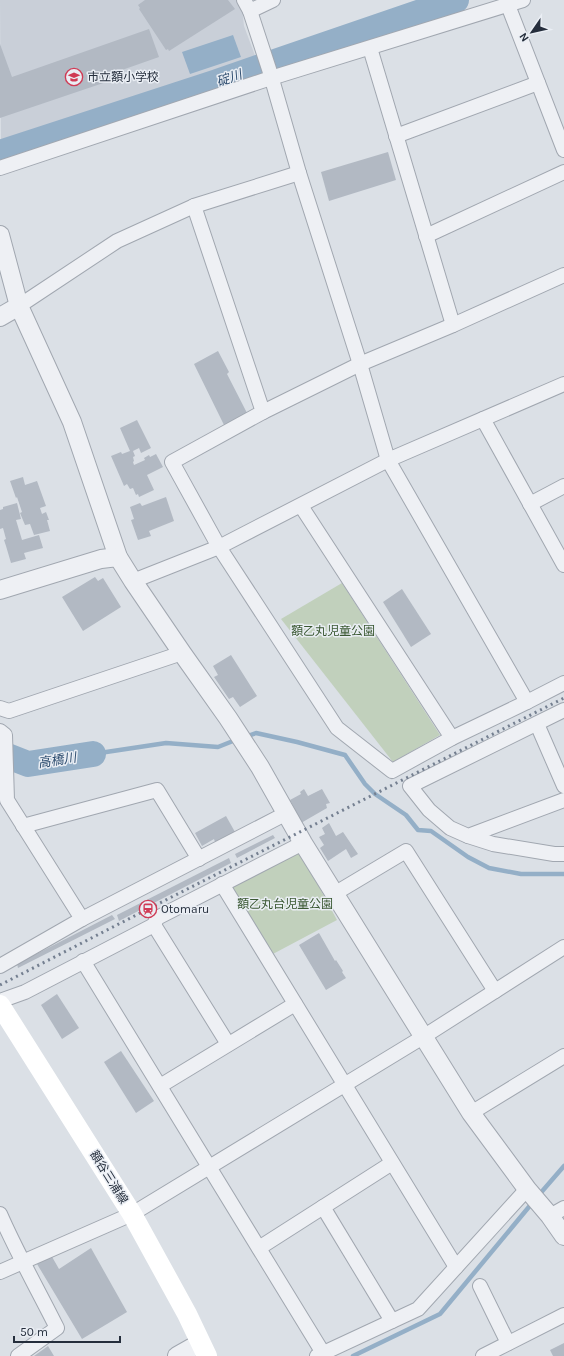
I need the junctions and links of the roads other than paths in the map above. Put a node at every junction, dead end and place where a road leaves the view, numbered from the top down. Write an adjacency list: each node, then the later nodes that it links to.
1 (273, 0): 4 (street)
2 (523, 0): 3 (street)
3 (507, 3): 5 (street); 7 (street)
4 (247, 6): 6 (street)
5 (370, 48): 6 (street); 8 (street)
6 (268, 68): 10 (street); 12 (street)
7 (538, 83): 8 (street); 9 (street)
8 (396, 136): 15 (street)
9 (564, 150)
10 (0, 168)
11 (564, 172): 15 (street)
12 (299, 174): 13 (street); 20 (street)
13 (194, 206): 17 (street); 22 (street)
14 (0, 235): 17 (street)
15 (426, 236): 19 (street)
16 (564, 275): 19 (street)
17 (20, 306): 18 (street); 29 (street)
18 (0, 317)
19 (453, 325): 20 (street)
20 (360, 364): 22 (street); 24 (street)
21 (564, 384): 23 (street)
22 (263, 412): 28 (street)
23 (483, 419): 24 (street); 26 (street)
24 (388, 460): 27 (street); 35 (street)
25 (564, 486): 26 (street)
26 (530, 504): 30 (street)
27 (301, 506): 28 (street); 40 (street)
28 (219, 547): 31 (street); 40 (street)
29 (118, 557): 31 (street); 32 (street)
30 (564, 565)
31 (133, 581): 33 (street)
32 (0, 590)
33 (182, 653): 36 (street); 43 (street)
34 (564, 684): 35 (street)
35 (527, 702): 40 (street)
36 (0, 708)
37 (564, 710): 38 (street)
38 (537, 724): 41 (street); 45 (street)
39 (2, 733): 44 (street)
40 (452, 738)
41 (564, 786)
42 (564, 800): 45 (street)
43 (286, 814): 46 (street); 48 (street)
44 (23, 826): 48 (street); 51 (street)
45 (468, 836): 47 (street)
46 (302, 843): 49 (street); 50 (street)
47 (564, 854)
48 (199, 859): 51 (street)
49 (222, 884): 52 (street); 58 (street)
50 (334, 894): 56 (street); 60 (street)
51 (82, 919): 55 (street)
52 (154, 925): 54 (street); 61 (street)
53 (564, 947): 56 (street)
54 (83, 961): 57 (street); 64 (street)
55 (0, 966)
56 (495, 991): 60 (street)
57 (0, 1001)
58 (294, 1004): 61 (street); 63 (street)
59 (0, 1005): 71 (main road, 額谷三浦線)
60 (423, 1037): 63 (street); 65 (street)
61 (228, 1044): 64 (street)
62 (564, 1056): 65 (street)
63 (344, 1085): 66 (street); 67 (street)
64 (160, 1086): 67 (street)
65 (471, 1113): 68 (street)
66 (392, 1163): 69 (street); 75 (street)
67 (210, 1168): 71 (street); 73 (street)
68 (542, 1202): 72 (street); 75 (street)
69 (323, 1207): 73 (street); 79 (street)
70 (0, 1214): 74 (street)
71 (132, 1214): 74 (street); 81 (main road, 額谷三浦線)
72 (564, 1236)
73 (259, 1248): 82 (street)
74 (24, 1262): 76 (street); 83 (street)
75 (456, 1267): 79 (street)
76 (0, 1272)
77 (480, 1286): 80 (street)
78 (564, 1315): 80 (street)
79 (392, 1321): 82 (street)
80 (508, 1343): 85 (street)
81 (204, 1349): 84 (street)
82 (320, 1355)
83 (18, 1356)
84 (176, 1356)
85 (483, 1356)

